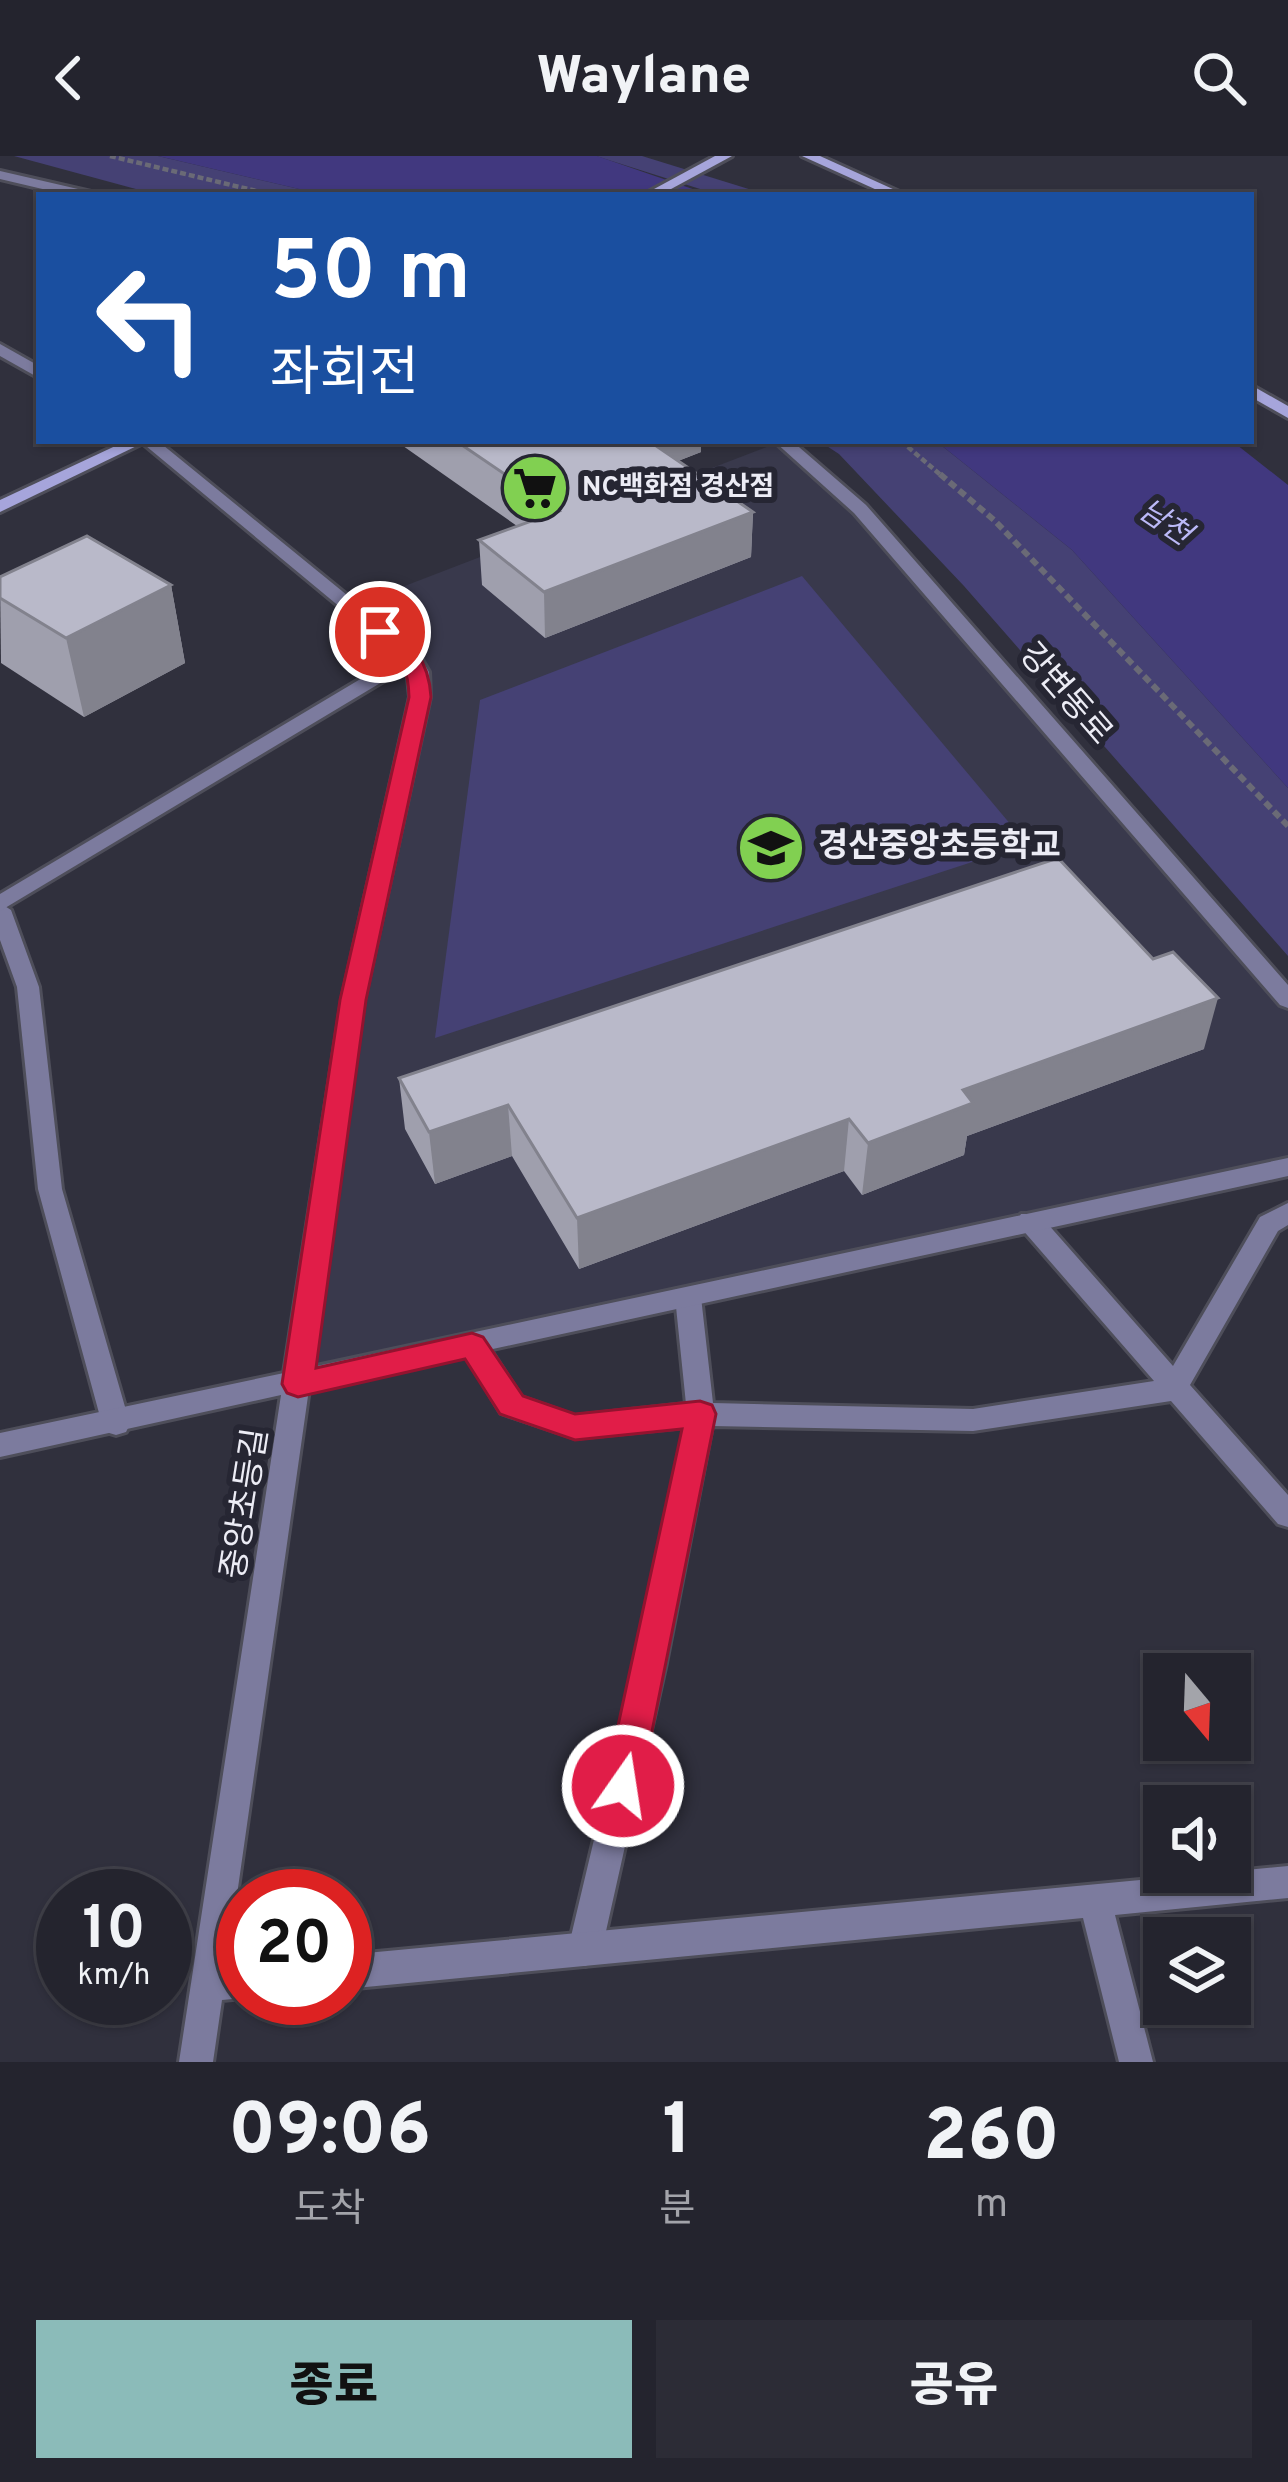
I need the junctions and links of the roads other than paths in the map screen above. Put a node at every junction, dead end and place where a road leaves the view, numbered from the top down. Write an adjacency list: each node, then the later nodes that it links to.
1 (809, 156): 6 (street)
2 (723, 157): 5 (street)
3 (0, 176): 4 (street)
4 (72, 192)
5 (656, 192)
6 (892, 192)
7 (0, 349): 8 (street)
8 (36, 371)
9 (1254, 392): 10 (street)
10 (1288, 412)
11 (136, 444): 14 (street)
12 (147, 444): 15 (street)
13 (785, 444): 17 (street, 강변동로)
14 (0, 507)
15 (411, 657): 16 (street); 23 (street, 중앙초등길)
16 (0, 907): 26 (street)
17 (1288, 1000)
18 (1288, 1167): 20 (street)
19 (1288, 1213): 24 (street)
20 (1030, 1221): 21 (street); 24 (street)
21 (688, 1297): 22 (street); 25 (street)
22 (472, 1346): 23 (street); 25 (street)
23 (298, 1384): 26 (street); 34 (street, 중앙초등길)
24 (1174, 1390): 25 (street); 28 (street)
25 (700, 1414): 31 (street)
26 (116, 1424): 27 (street)
27 (0, 1445)
28 (1288, 1515)
29 (1288, 1882): 30 (street)
30 (1094, 1900): 31 (street); 36 (street)
31 (585, 1949): 32 (street)
32 (372, 1969)
33 (216, 1983): 34 (street)
34 (208, 1984): 35 (street, 중앙초등길)
35 (196, 2062)
36 (1136, 2062)

